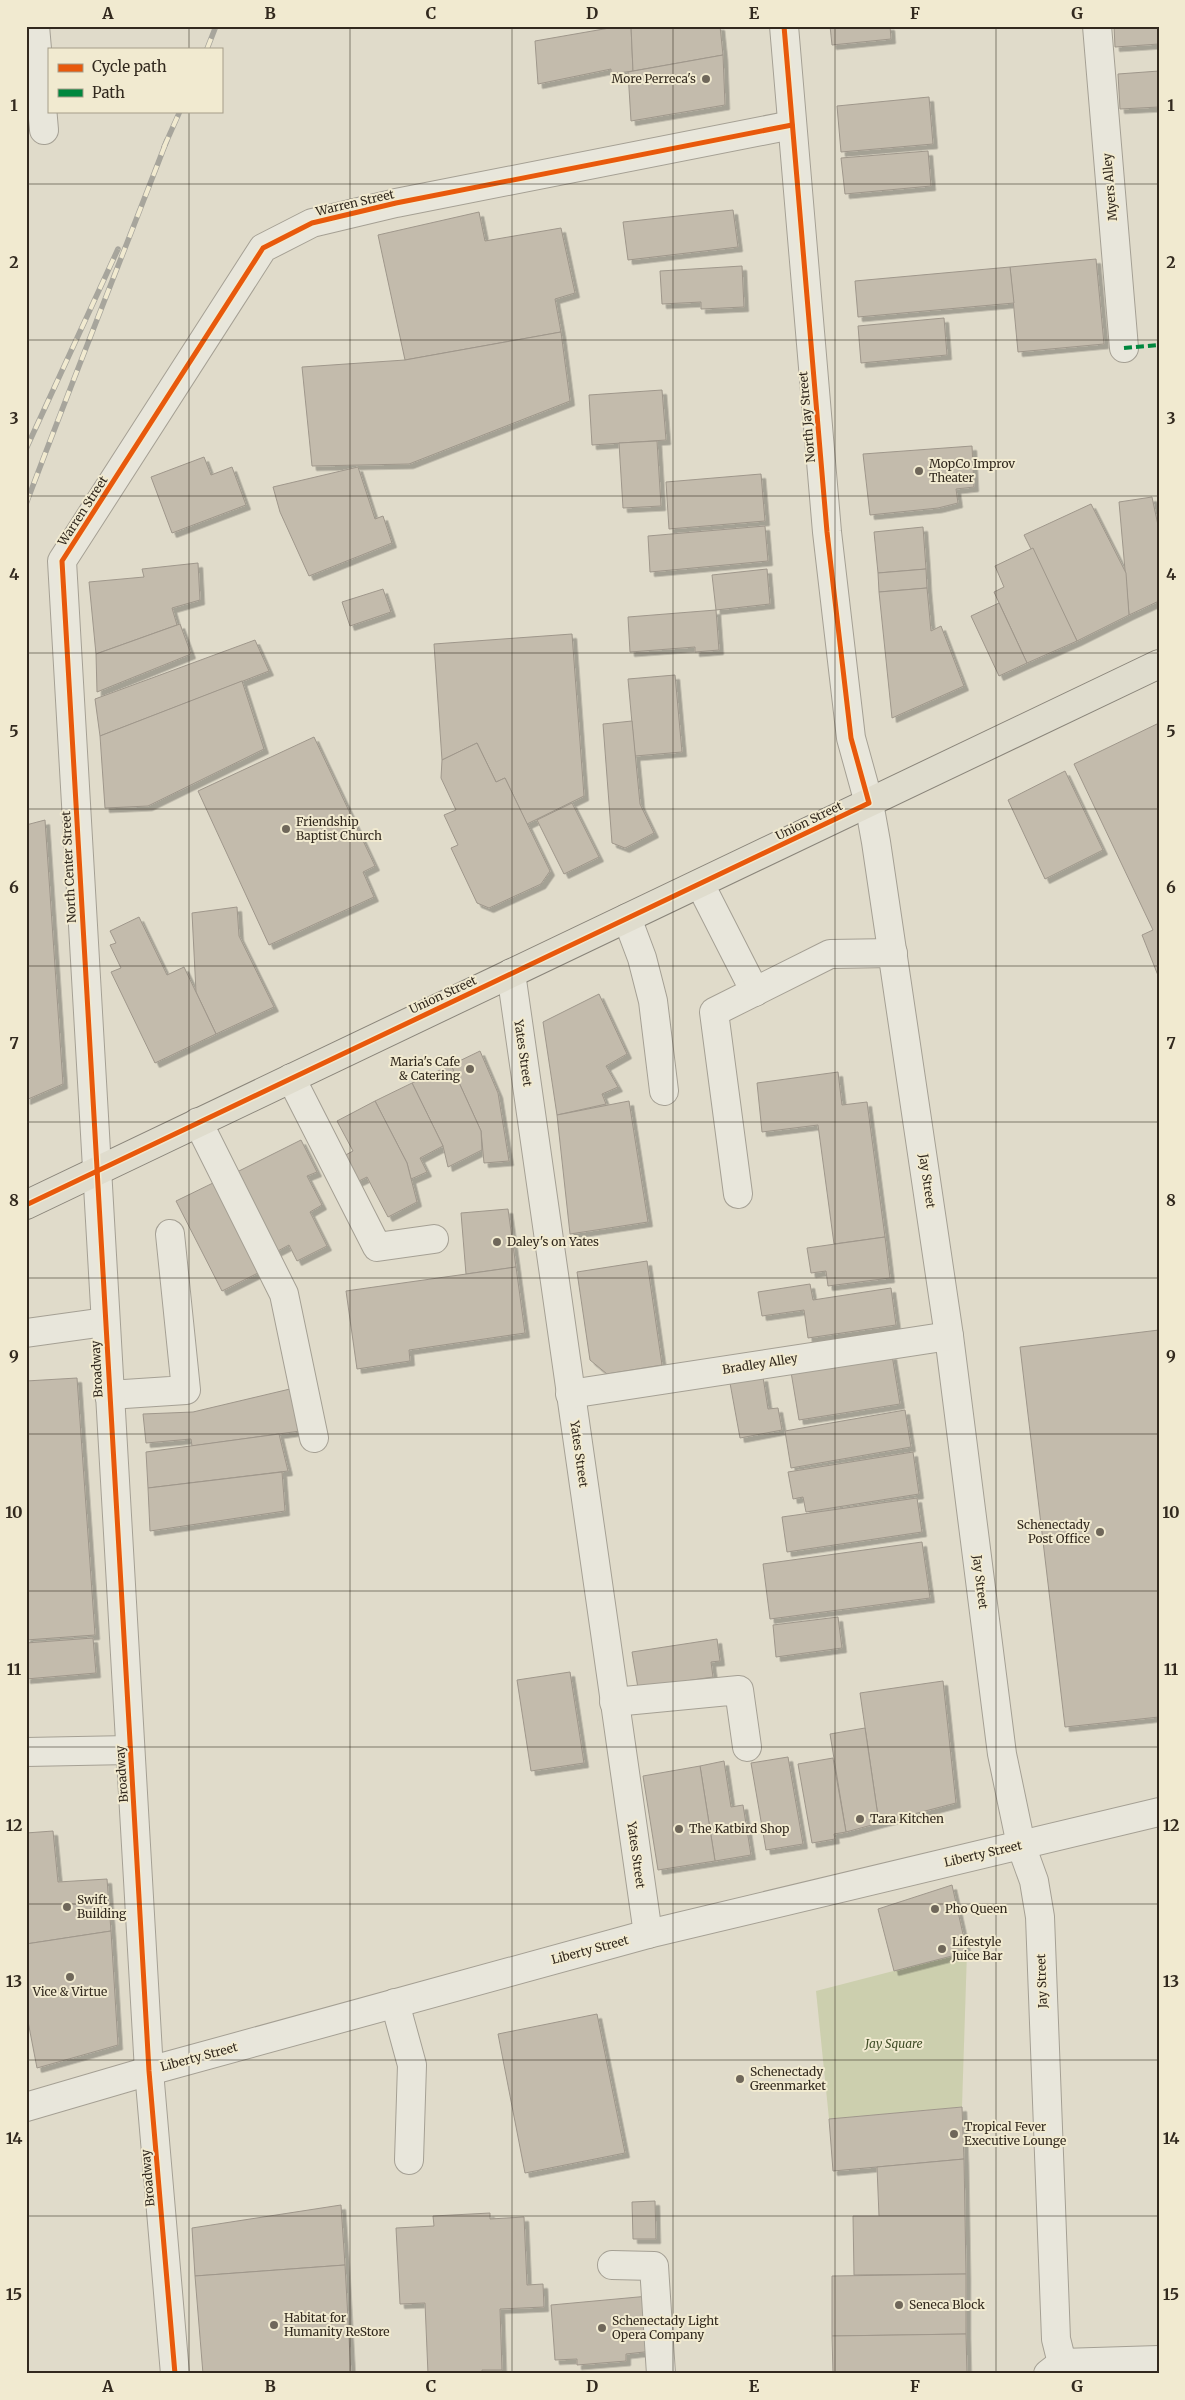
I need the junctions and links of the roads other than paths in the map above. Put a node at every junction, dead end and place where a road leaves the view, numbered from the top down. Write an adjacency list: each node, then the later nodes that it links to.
1 (35, 26): 5 (street)
2 (784, 26): 4 (street, North Jay Street)
3 (1097, 26): 6 (street, Myers Alley)
4 (792, 125): 7 (street, Warren Street); 9 (street, North Jay Street)
5 (44, 130)
6 (1124, 348)
7 (62, 561): 18 (street, North Center Street)
8 (1159, 664): 9 (main road, Union Street)
9 (869, 803): 10 (main road, Union Street); 12 (street, Jay Street)
10 (700, 884): 11 (main road, Union Street); 14 (street)
11 (627, 918): 13 (main road, Union Street); 16 (street)
12 (893, 953): 14 (street); 25 (street, Jay Street)
13 (511, 974): 15 (main road, Union Street); 26 (street, Yates Street)
14 (755, 992): 19 (street)
15 (291, 1078): 17 (main road, Union Street); 22 (street)
16 (664, 1091)
17 (198, 1122): 18 (main road, Union Street); 28 (street)
18 (96, 1172): 20 (main road, Union Street); 23 (street, Broadway)
19 (738, 1194)
20 (26, 1205)
21 (170, 1234): 27 (street)
22 (434, 1239)
23 (105, 1322): 24 (street); 27 (street, Broadway)
24 (26, 1333)
25 (950, 1336): 26 (street, Bradley Alley); 34 (street, Jay Street)
26 (570, 1394): 29 (street, Yates Street)
27 (109, 1395): 31 (street, Broadway)
28 (314, 1438)
29 (614, 1702): 30 (street); 35 (street, Yates Street)
30 (747, 1747)
31 (130, 1750): 32 (street); 37 (street, Broadway)
32 (26, 1752)
33 (1159, 1812): 34 (street, Liberty Street)
34 (1021, 1844): 35 (street, Liberty Street); 42 (street, Jay Street)
35 (648, 1934): 36 (street, Liberty Street)
36 (395, 2004): 37 (street, Liberty Street); 39 (street)
37 (149, 2070): 38 (street, Liberty Street); 43 (street, Broadway)
38 (26, 2107)
39 (409, 2160)
40 (612, 2265): 44 (street)
41 (1159, 2360): 42 (street)
42 (1055, 2368)
43 (175, 2374)
44 (661, 2374)

